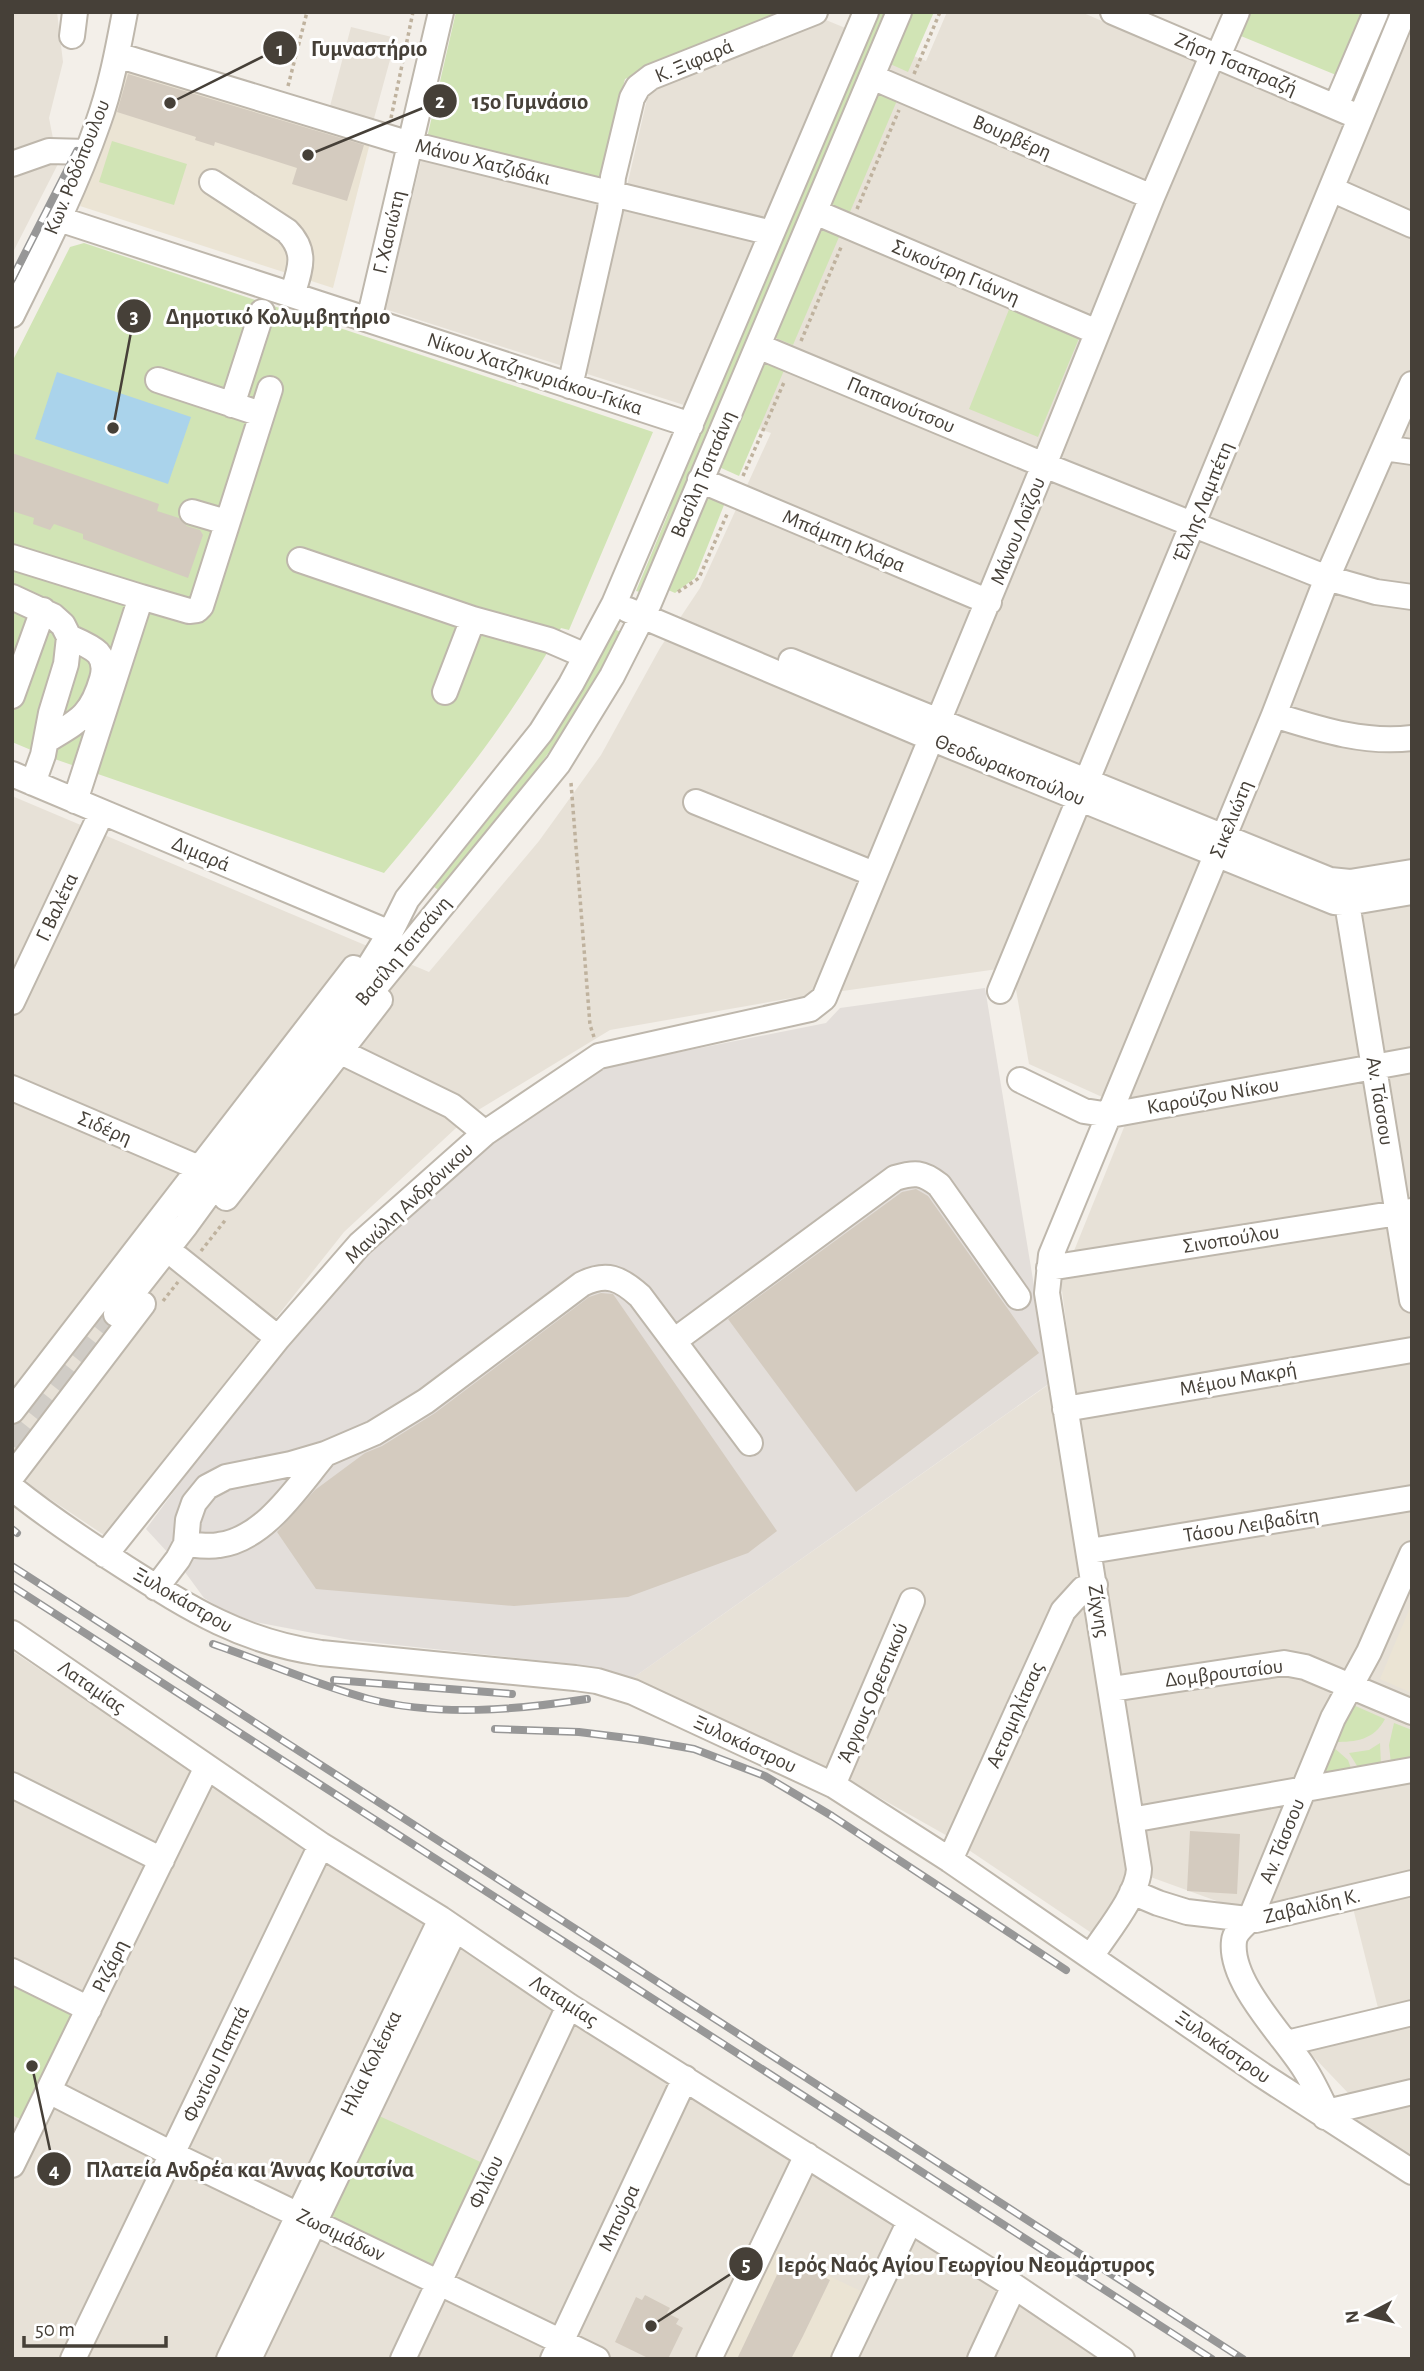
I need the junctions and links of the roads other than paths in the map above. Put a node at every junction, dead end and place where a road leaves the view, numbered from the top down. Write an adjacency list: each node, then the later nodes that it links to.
1 (125, 12): 10 (street, Κων. Ροδόπουλου)
2 (441, 12): 15 (street, Γ. Χασιώτη)
3 (815, 12): 20 (street, Κ. Ξιφαρά)
4 (866, 12): 25 (street, Βασίλη Τσιτσάνη)
5 (899, 12): 12 (street, Βασίλη Τσιτσάνη)
6 (1113, 12): 11 (street, Ζήση Τσαπραζή)
7 (1237, 12): 11 (street, Μάνου Λοΐζου)
8 (1376, 12): 13 (street)
9 (1403, 29): 14 (street, Έλλης Λαμπέτη)
10 (117, 55): 15 (street, Μάνου Χατζιδάκι); 16 (street, Κων. Ροδόπουλου)
11 (1215, 55): 13 (street, Ζήση Τσαπραζή); 21 (street, Μάνου Λοΐζου)
12 (872, 77): 21 (street, Βουρβέρη); 22 (street, Βασίλη Τσιτσάνη)
13 (1336, 106): 14 (street, Ζήση Τσαπραζή)
14 (1359, 117): 19 (street, Έλλης Λαμπέτη)
15 (398, 141): 20 (street, Μάνου Χατζιδάκι); 29 (street, Γ. Χασιώτη)
16 (87, 152): 17 (street); 23 (street, Κων. Ροδόπουλου)
17 (12, 164)
18 (212, 182): 26 (street)
19 (1331, 189): 24 (street); 45 (street, Έλλης Λαμπέτη)
20 (612, 194): 25 (street, Μάνου Χατζιδάκι); 34 (street)
21 (1152, 197): 30 (street, Μάνου Λοΐζου)
22 (814, 212): 30 (street, Συκούτρη Γιάννη); 31 (street, Βασίλη Τσιτσάνη)
23 (59, 219): 26 (street, Νίκου Χατζηκυριάκου-Γκίκα); 28 (street, Κων. Ροδόπουλου)
24 (1412, 225)
25 (772, 233): 38 (street, Βασίλη Τσιτσάνη)
26 (292, 295): 29 (street, Νίκου Χατζηκυριάκου-Γκίκα)
27 (262, 312): 36 (street)
28 (12, 315)
29 (369, 320): 34 (street, Νίκου Χατζηκυριάκου-Γκίκα)
30 (1097, 332): 41 (street, Μάνου Λοΐζου)
31 (758, 346): 41 (street, Παπανούτσου); 42 (street, Βασίλη Τσιτσάνη)
32 (158, 380): 36 (street)
33 (1412, 384): 39 (street, Σικελιώτη)
34 (570, 386): 38 (street, Νίκου Χατζηκυριάκου-Γκίκα)
35 (270, 389): 37 (street)
36 (232, 405): 37 (street)
37 (261, 414): 44 (street)
38 (691, 425): 53 (street, Βασίλη Τσιτσάνη)
39 (1384, 448): 40 (street); 48 (street, Σικελιώτη)
40 (1412, 452)
41 (1044, 465): 45 (street, Παπανούτσου); 52 (street, Μάνου Λοΐζου)
42 (700, 480): 52 (street, Μπάμπη Κλάρα); 55 (street, Βασίλη Τσιτσάνη)
43 (192, 512): 44 (street)
44 (226, 522): 50 (street)
45 (1193, 525): 48 (street, Παπανούτσου); 66 (street, Έλλης Λαμπέτη)
46 (12, 557): 50 (street)
47 (300, 560): 56 (street)
48 (1327, 578): 51 (street, Παπανούτσου); 61 (street, Σικελιώτη)
49 (12, 597): 54 (street)
50 (141, 597): 67 (street)
51 (1412, 597)
52 (989, 602): 62 (street, Μάνου Λοΐζου)
53 (614, 604): 55 (street, Θεοδωρακοπούλου); 58 (street, Βασίλη Τσιτσάνη)
54 (43, 610): 57 (street); 60 (street)
55 (646, 610): 62 (street, Θεοδωρακοπούλου); 75 (street, Βασίλη Τσιτσάνη)
56 (473, 619): 58 (street); 59 (street)
57 (69, 637): 64 (street); 64 (street)
58 (586, 656): 75 (street, Βασίλη Τσιτσάνη)
59 (444, 692)
60 (12, 696)
61 (1274, 715): 63 (street); 70 (street, Σικελιώτη)
62 (936, 730): 66 (street, Θεοδωρακοπούλου); 72 (street, Μάνου Λοΐζου)
63 (1412, 738)
64 (46, 741): 65 (street)
65 (22, 779): 67 (street, Διμαρά)
66 (1084, 789): 70 (street, Θεοδωρακοπούλου); 76 (street, Έλλης Λαμπέτη)
67 (75, 801): 69 (street, Διμαρά)
68 (696, 803): 72 (street)
69 (102, 812): 75 (street, Διμαρά); 77 (street, Γ. Βαλέτα)
70 (1220, 846): 71 (street); 74 (street); 84 (street, Σικελιώτη)
71 (1412, 872)
72 (874, 874): 78 (street, Μάνου Λοΐζου)
73 (1412, 892): 74 (street)
74 (1347, 903): 81 (street, Αν. Τάσσου)
75 (392, 937): 79 (street); 86 (street, Βασίλη Τσιτσάνη); 92 (street, Βασίλη Τσιτσάνη)
76 (1000, 991)
77 (12, 1002)
78 (818, 1004): 85 (street, Μανώλη Ανδρόνικου)
79 (341, 1052): 85 (street); 88 (street)
80 (1412, 1060): 81 (street, Καρούζου Νίκου)
81 (1374, 1066): 84 (street, Καρούζου Νίκου); 87 (street, Αν. Τάσσου)
82 (1020, 1080): 84 (street, Καρούζου Νίκου)
83 (12, 1088): 86 (street, Σιδέρη)
84 (1111, 1115): 89 (street, Σικελιώτη)
85 (485, 1133): 93 (street, Μανώλη Ανδρόνικου)
86 (199, 1168): 97 (street, Βασίλη Τσιτσάνη)
87 (1405, 1212): 89 (street, Σινοπούλου); 91 (street, Αν. Τάσσου)
88 (178, 1258): 93 (street); 100 (street)
89 (1050, 1261): 96 (street, Ζίχνης)
90 (1018, 1297): 94 (street)
91 (1412, 1300)
92 (116, 1314)
93 (278, 1338): 106 (street, Μανώλη Ανδρόνικου)
94 (674, 1341): 98 (street); 99 (street)
95 (1412, 1350): 96 (street, Μέμου Μακρή)
96 (1065, 1409): 104 (street, Ζίχνης)
97 (12, 1411)
98 (750, 1443)
99 (325, 1454): 103 (street); 103 (street)
100 (12, 1476)
101 (12, 1488): 106 (street, Ξυλοκάστρου)
102 (1412, 1498): 104 (street, Τάσου Λειβαδίτη)
103 (186, 1544): 108 (street)
104 (1090, 1551): 107 (street, Ζίχνης)
105 (1412, 1554): 111 (street, Αν. Τάσσου)
106 (105, 1555): 108 (street, Ξυλοκάστρου)
107 (1095, 1585): 112 (street, Ζίχνης); 122 (street, Αετομηλίτσας)
108 (156, 1588): 117 (street, Ξυλοκάστρου)
109 (912, 1601): 117 (street, Άργους Ορεστικού)
110 (12, 1633): 114 (street, Λαταμίας)
111 (1350, 1686): 112 (street, Δομβρουτσίου); 113 (street, Δομβρουτσίου); 118 (street, Αν. Τάσσου)
112 (1112, 1689): 119 (street, Ζίχνης)
113 (1412, 1712)
114 (207, 1767): 120 (street, Λαταμίας); 121 (street, Ριζάρη)
115 (1412, 1770): 118 (street)
116 (12, 1785): 121 (street)
117 (833, 1785): 122 (street, Ξυλοκάστρου)
118 (1302, 1790): 119 (street); 125 (street, Αν. Τάσσου)
119 (1131, 1820): 124 (street, Ζίχνης)
120 (321, 1845): 126 (street, Λαταμίας); 138 (street, Φωτίου Παππά)
121 (162, 1860): 130 (street, Ριζάρη)
122 (950, 1860): 127 (street, Ξυλοκάστρου)
123 (1412, 1882): 125 (street, Ζαβαλίδη Κ.)
124 (1132, 1892): 125 (street, Ζαβαλίδη Κ.); 127 (street, Ζίχνης)
125 (1250, 1919): 132 (street, Αν. Τάσσου)
126 (448, 1924): 129 (street, Λαταμίας); 142 (street, Ηλία Κολέσκα)
127 (1092, 1955): 136 (street, Ξυλοκάστρου)
128 (12, 1971): 130 (street)
129 (569, 2006): 133 (street, Λαταμίας); 144 (street, Φιλίου)
130 (89, 2009): 134 (street, Ριζάρη)
131 (1412, 2013): 132 (street)
132 (1287, 2043): 136 (street, Αν. Τάσσου)
133 (685, 2078): 139 (street, Λαταμίας); 146 (street, Μπούρα)
134 (49, 2091): 137 (street, Ριζάρη); 138 (street, Ζωσιμάδων)
135 (1412, 2092): 136 (street)
136 (1326, 2114): 141 (street, Ξυλοκάστρου)
137 (21, 2126): 140 (street, Ριζάρη)
138 (172, 2154): 142 (street, Ζωσιμάδων); 148 (street, Φωτίου Παππά)
139 (807, 2155): 143 (street, Λαταμίας); 153 (street)
140 (12, 2165)
141 (1412, 2172)
142 (306, 2219): 144 (street, Ζωσιμάδων); 149 (street, Ηλία Κολέσκα); 150 (street, Ηλία Κολέσκα)
143 (910, 2221): 145 (street, Λαταμίας); 154 (street)
144 (438, 2283): 146 (street, Ζωσιμάδων); 151 (street, Φιλίου)
145 (1014, 2286): 147 (street, Λαταμίας); 155 (street)
146 (557, 2350): 152 (street, Ζωσιμάδων)
147 (1120, 2358)
148 (73, 2359)
149 (229, 2359)
150 (249, 2359)
151 (403, 2359)
152 (597, 2359)
153 (709, 2359)
154 (844, 2359)
155 (980, 2359)

